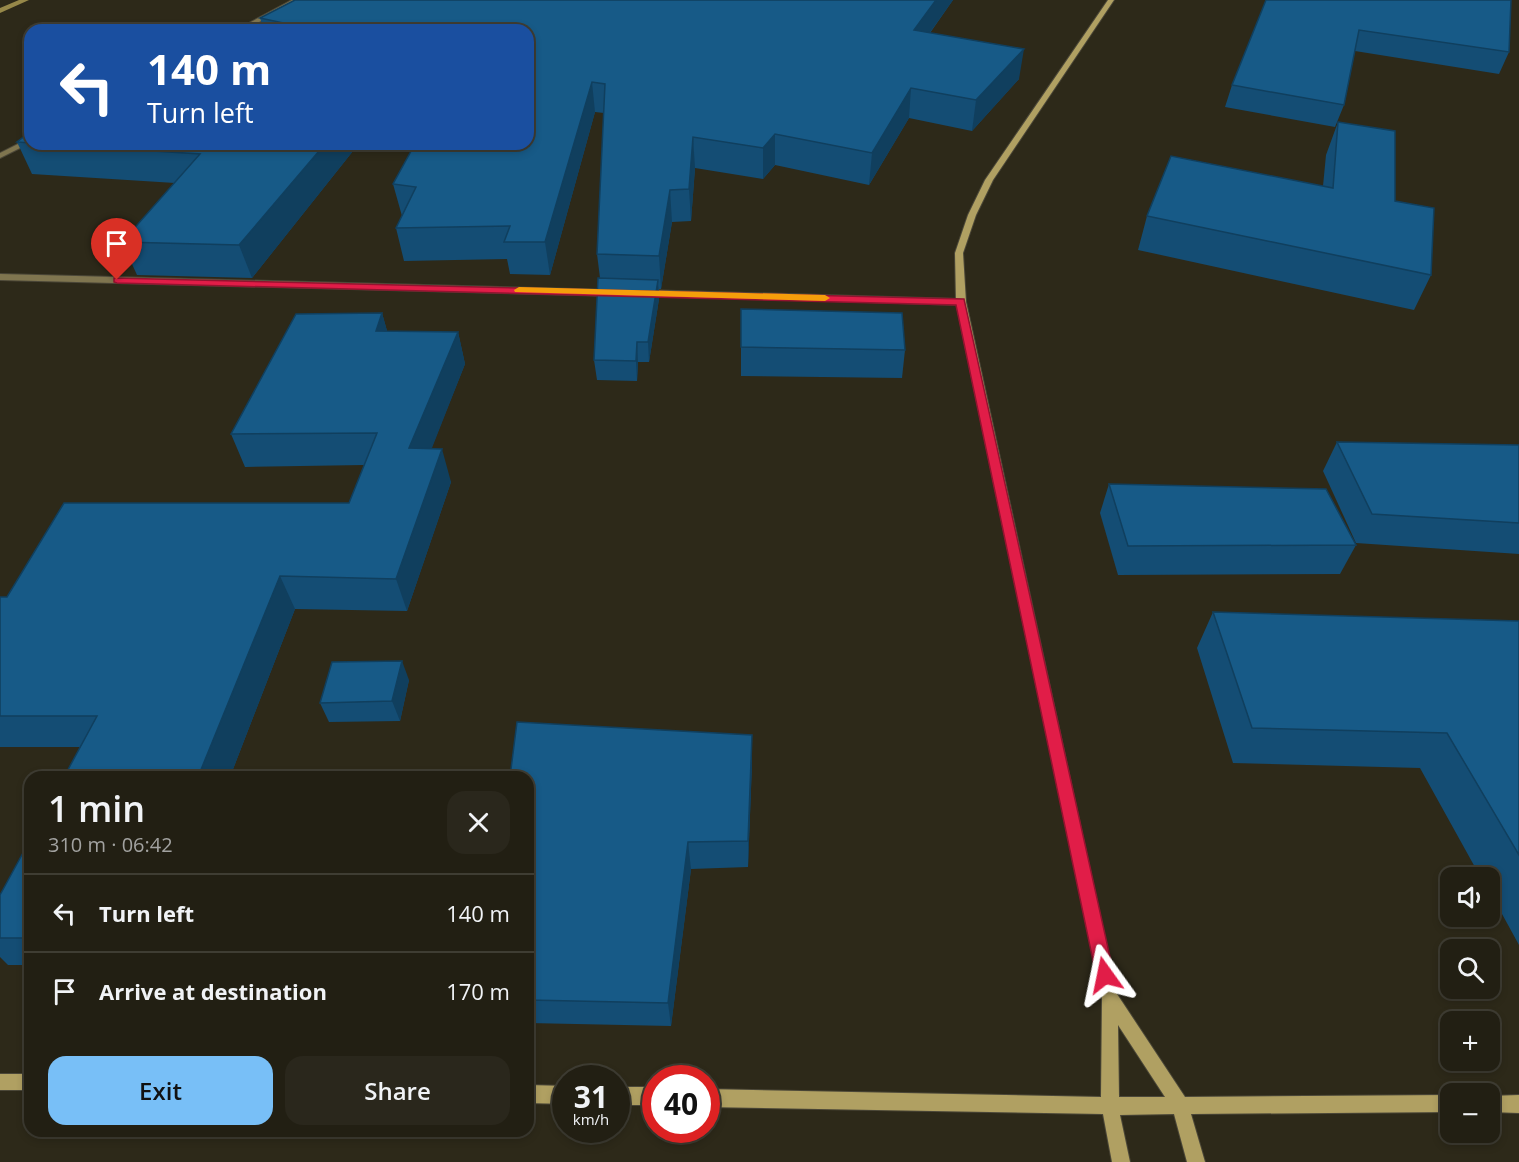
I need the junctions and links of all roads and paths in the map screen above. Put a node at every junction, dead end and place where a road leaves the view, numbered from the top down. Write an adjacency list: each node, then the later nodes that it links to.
1 (297, 0): 3 (street)
2 (1111, 0): 7 (street)
3 (251, 24)
4 (24, 143): 5 (street)
5 (0, 156)
6 (0, 277): 7 (street)
7 (961, 302): 8 (street)
8 (1110, 998): 17 (street); 18 (street)
9 (0, 1082): 10 (street)
10 (24, 1082)
11 (534, 1094): 12 (street)
12 (552, 1095)
13 (720, 1098): 18 (street)
14 (1440, 1104): 17 (street)
15 (1500, 1104): 16 (street)
16 (1519, 1104)
17 (1180, 1105): 18 (street); 20 (street)
18 (1110, 1106): 19 (street)
19 (1121, 1162)
20 (1196, 1162)

